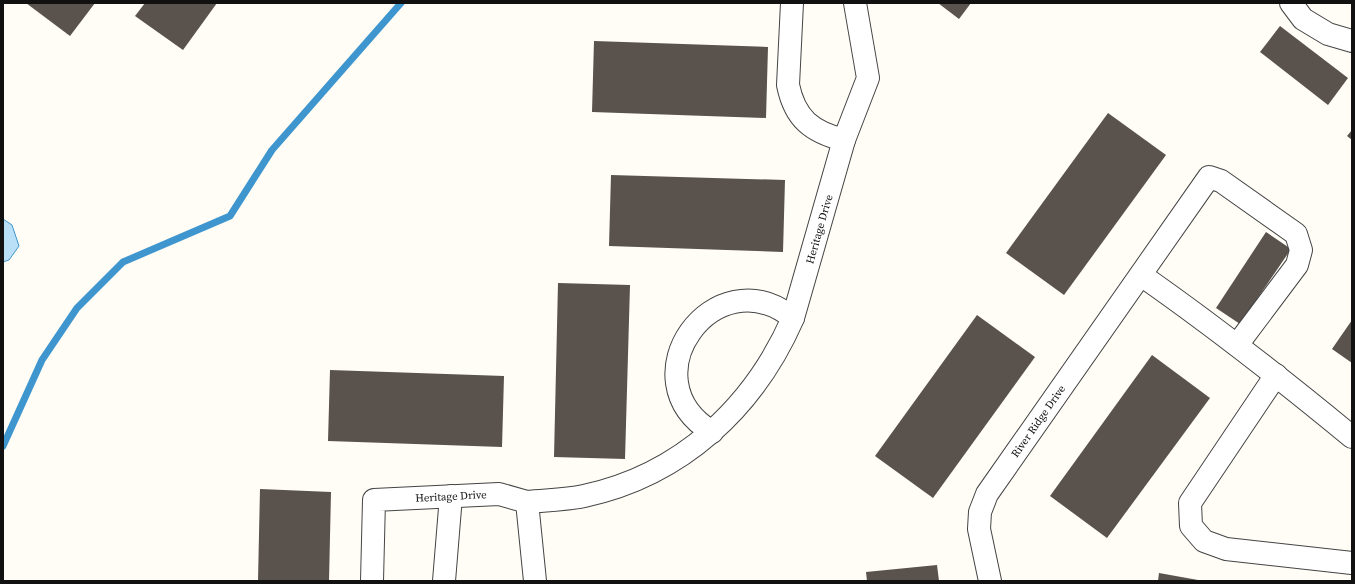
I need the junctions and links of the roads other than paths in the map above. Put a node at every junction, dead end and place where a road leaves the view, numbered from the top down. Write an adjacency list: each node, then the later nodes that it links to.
1 (792, 3): 5 (street)
2 (855, 3): 5 (street, Heritage Drive)
3 (1291, 3): 4 (street)
4 (1352, 41)
5 (844, 140): 7 (street, Heritage Drive)
6 (1141, 275): 8 (street); 8 (street, River Ridge Drive); 18 (street, River Ridge Drive)
7 (793, 318): 10 (street, Heritage Drive); 10 (street)
8 (1237, 345): 9 (street)
9 (1276, 375): 11 (street); 14 (street)
10 (712, 432): 13 (street, Heritage Drive)
11 (1352, 437)
12 (451, 496): 13 (street, Heritage Drive); 15 (street, Heritage Drive); 16 (street)
13 (527, 502): 17 (street)
14 (1352, 563)
15 (372, 581)
16 (444, 581)
17 (535, 581)
18 (990, 581)

